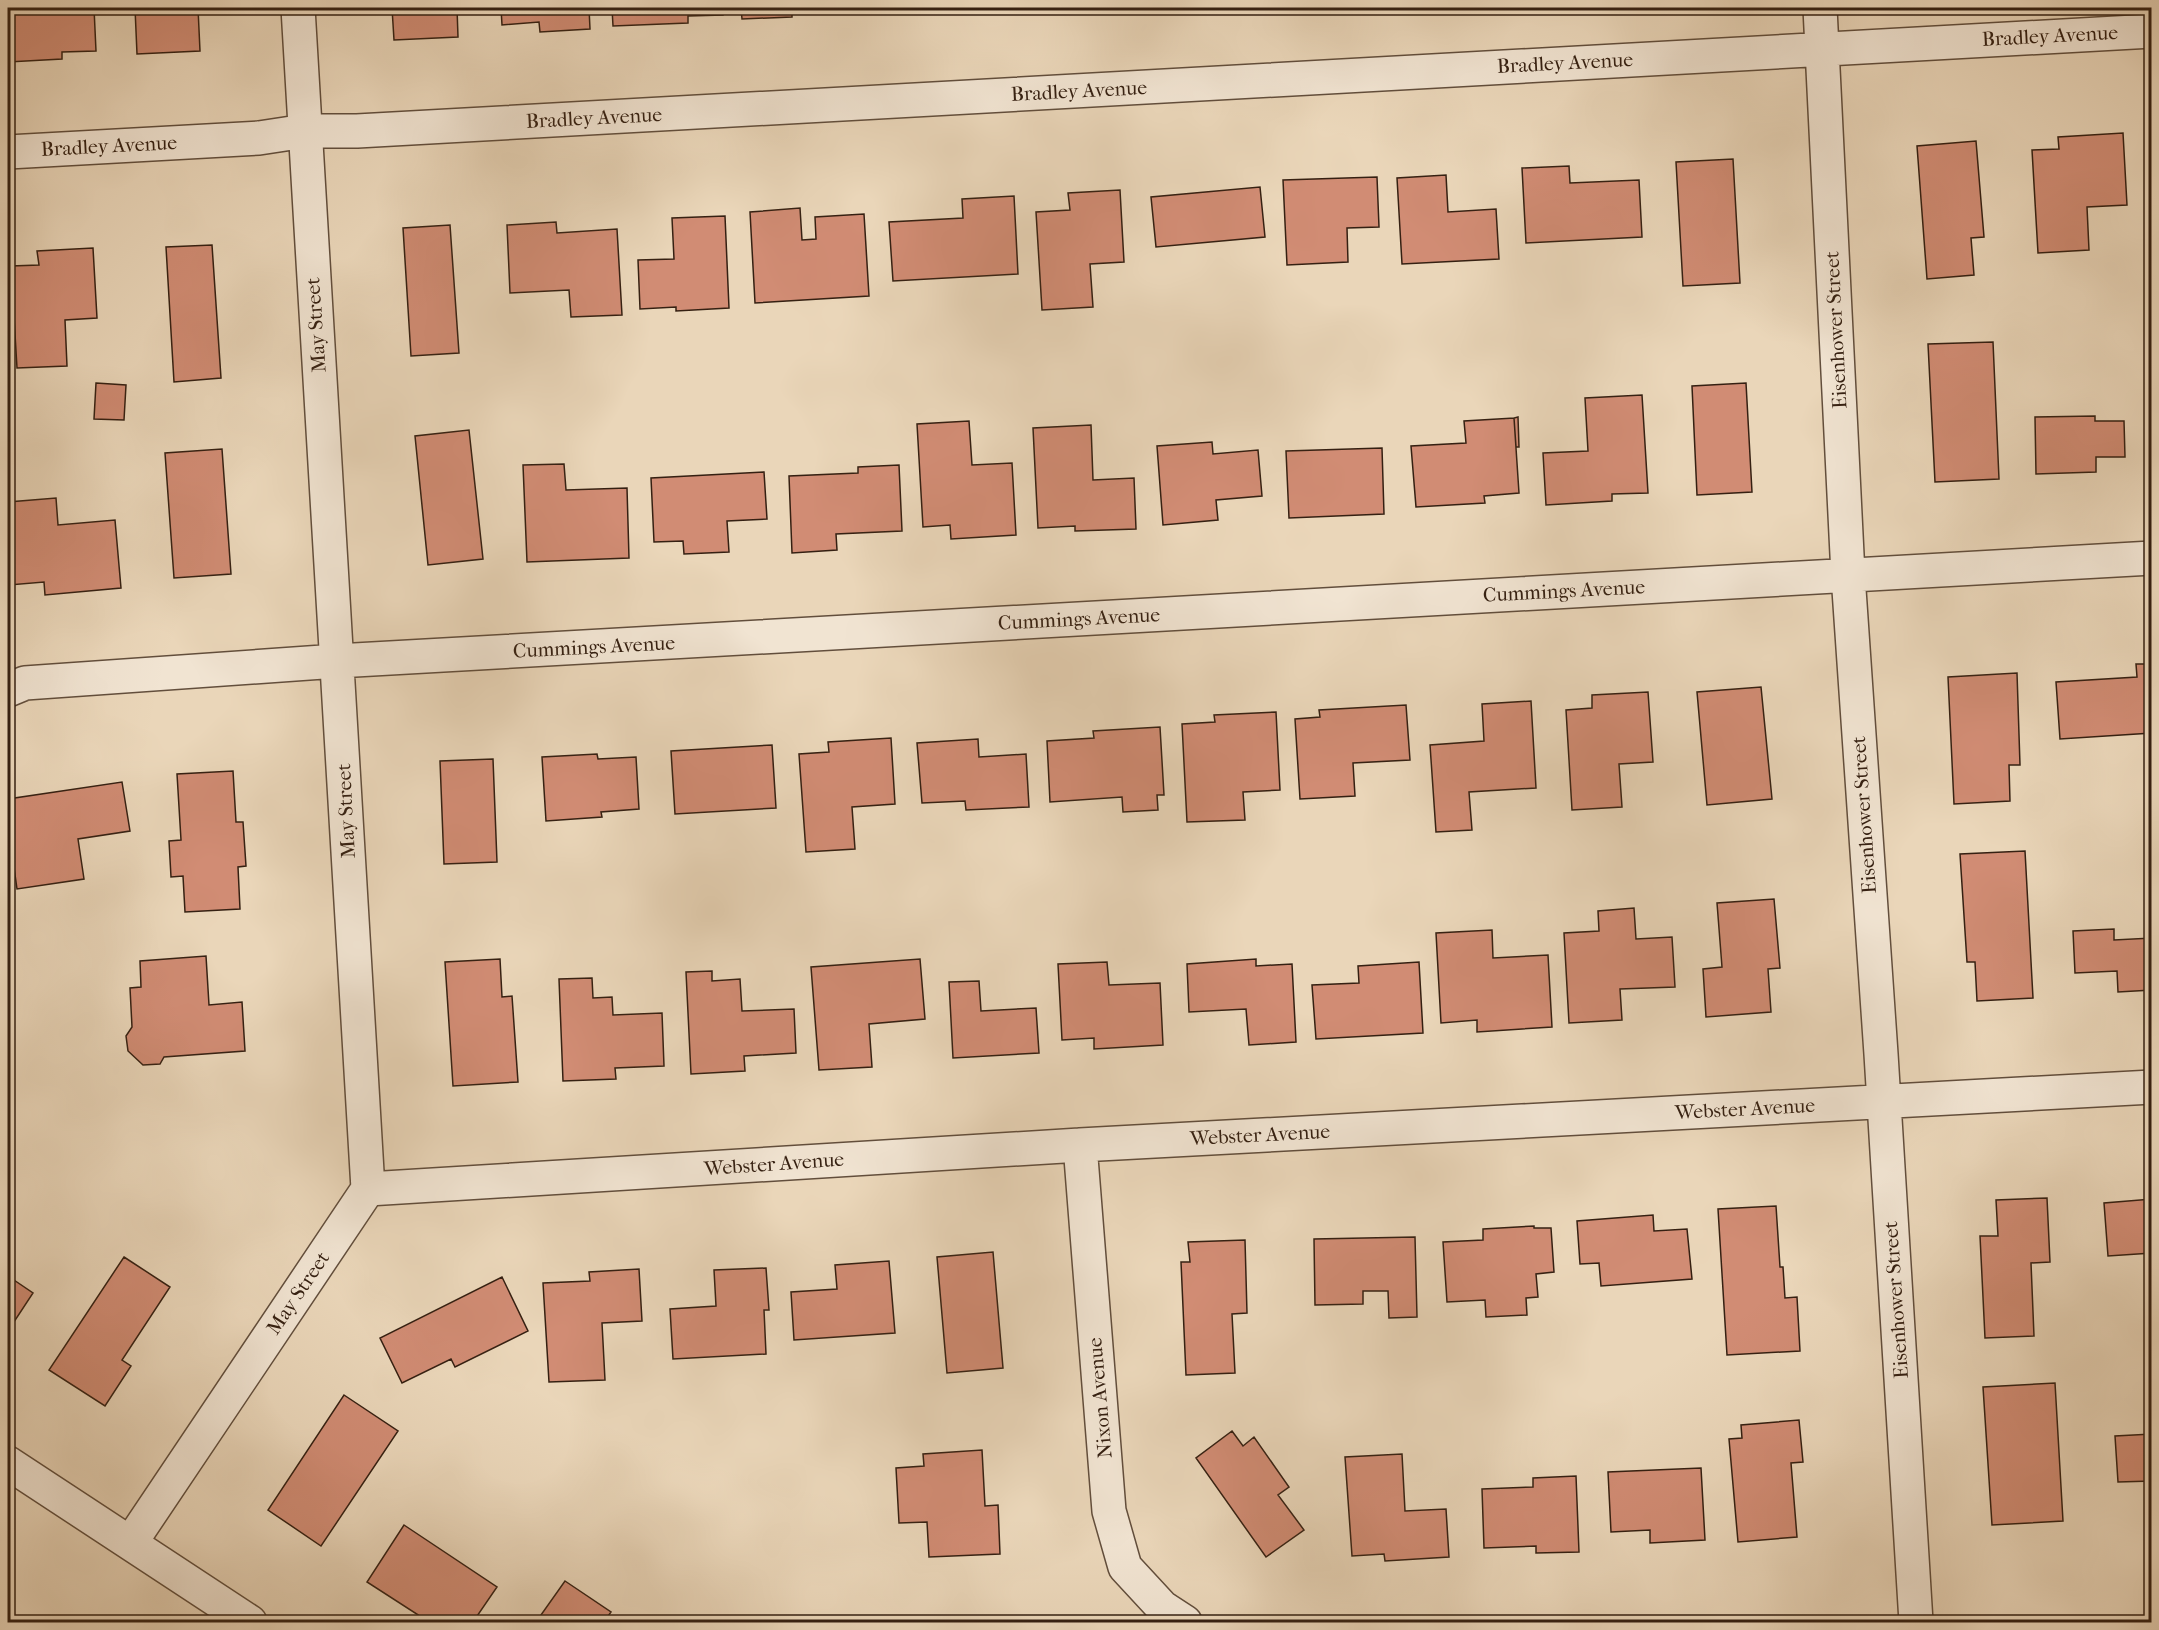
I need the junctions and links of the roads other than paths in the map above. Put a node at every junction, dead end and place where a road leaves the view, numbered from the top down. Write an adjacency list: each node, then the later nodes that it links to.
1 (298, 8): 5 (street, May Street)
2 (1820, 8): 4 (street, Eisenhower Street)
3 (2151, 31): 4 (street, Bradley Avenue)
4 (1822, 49): 5 (street, Bradley Avenue); 8 (street, Eisenhower Street)
5 (305, 131): 6 (street, Bradley Avenue); 9 (street, May Street)
6 (8, 152)
7 (2151, 558): 8 (street, Cummings Avenue)
8 (1848, 575): 9 (street, Cummings Avenue); 12 (street, Eisenhower Street)
9 (337, 661): 10 (street, Cummings Avenue); 14 (street, May Street)
10 (8, 690)
11 (2151, 1087): 12 (street, Webster Avenue)
12 (1884, 1102): 13 (street, Webster Avenue); 19 (street, Eisenhower Street)
13 (1080, 1145): 14 (street, Webster Avenue); 18 (street, Nixon Avenue)
14 (368, 1188): 16 (street, May Street)
15 (8, 1463): 16 (street)
16 (131, 1542): 17 (street)
17 (250, 1623)
18 (1185, 1623)
19 (1916, 1623)

